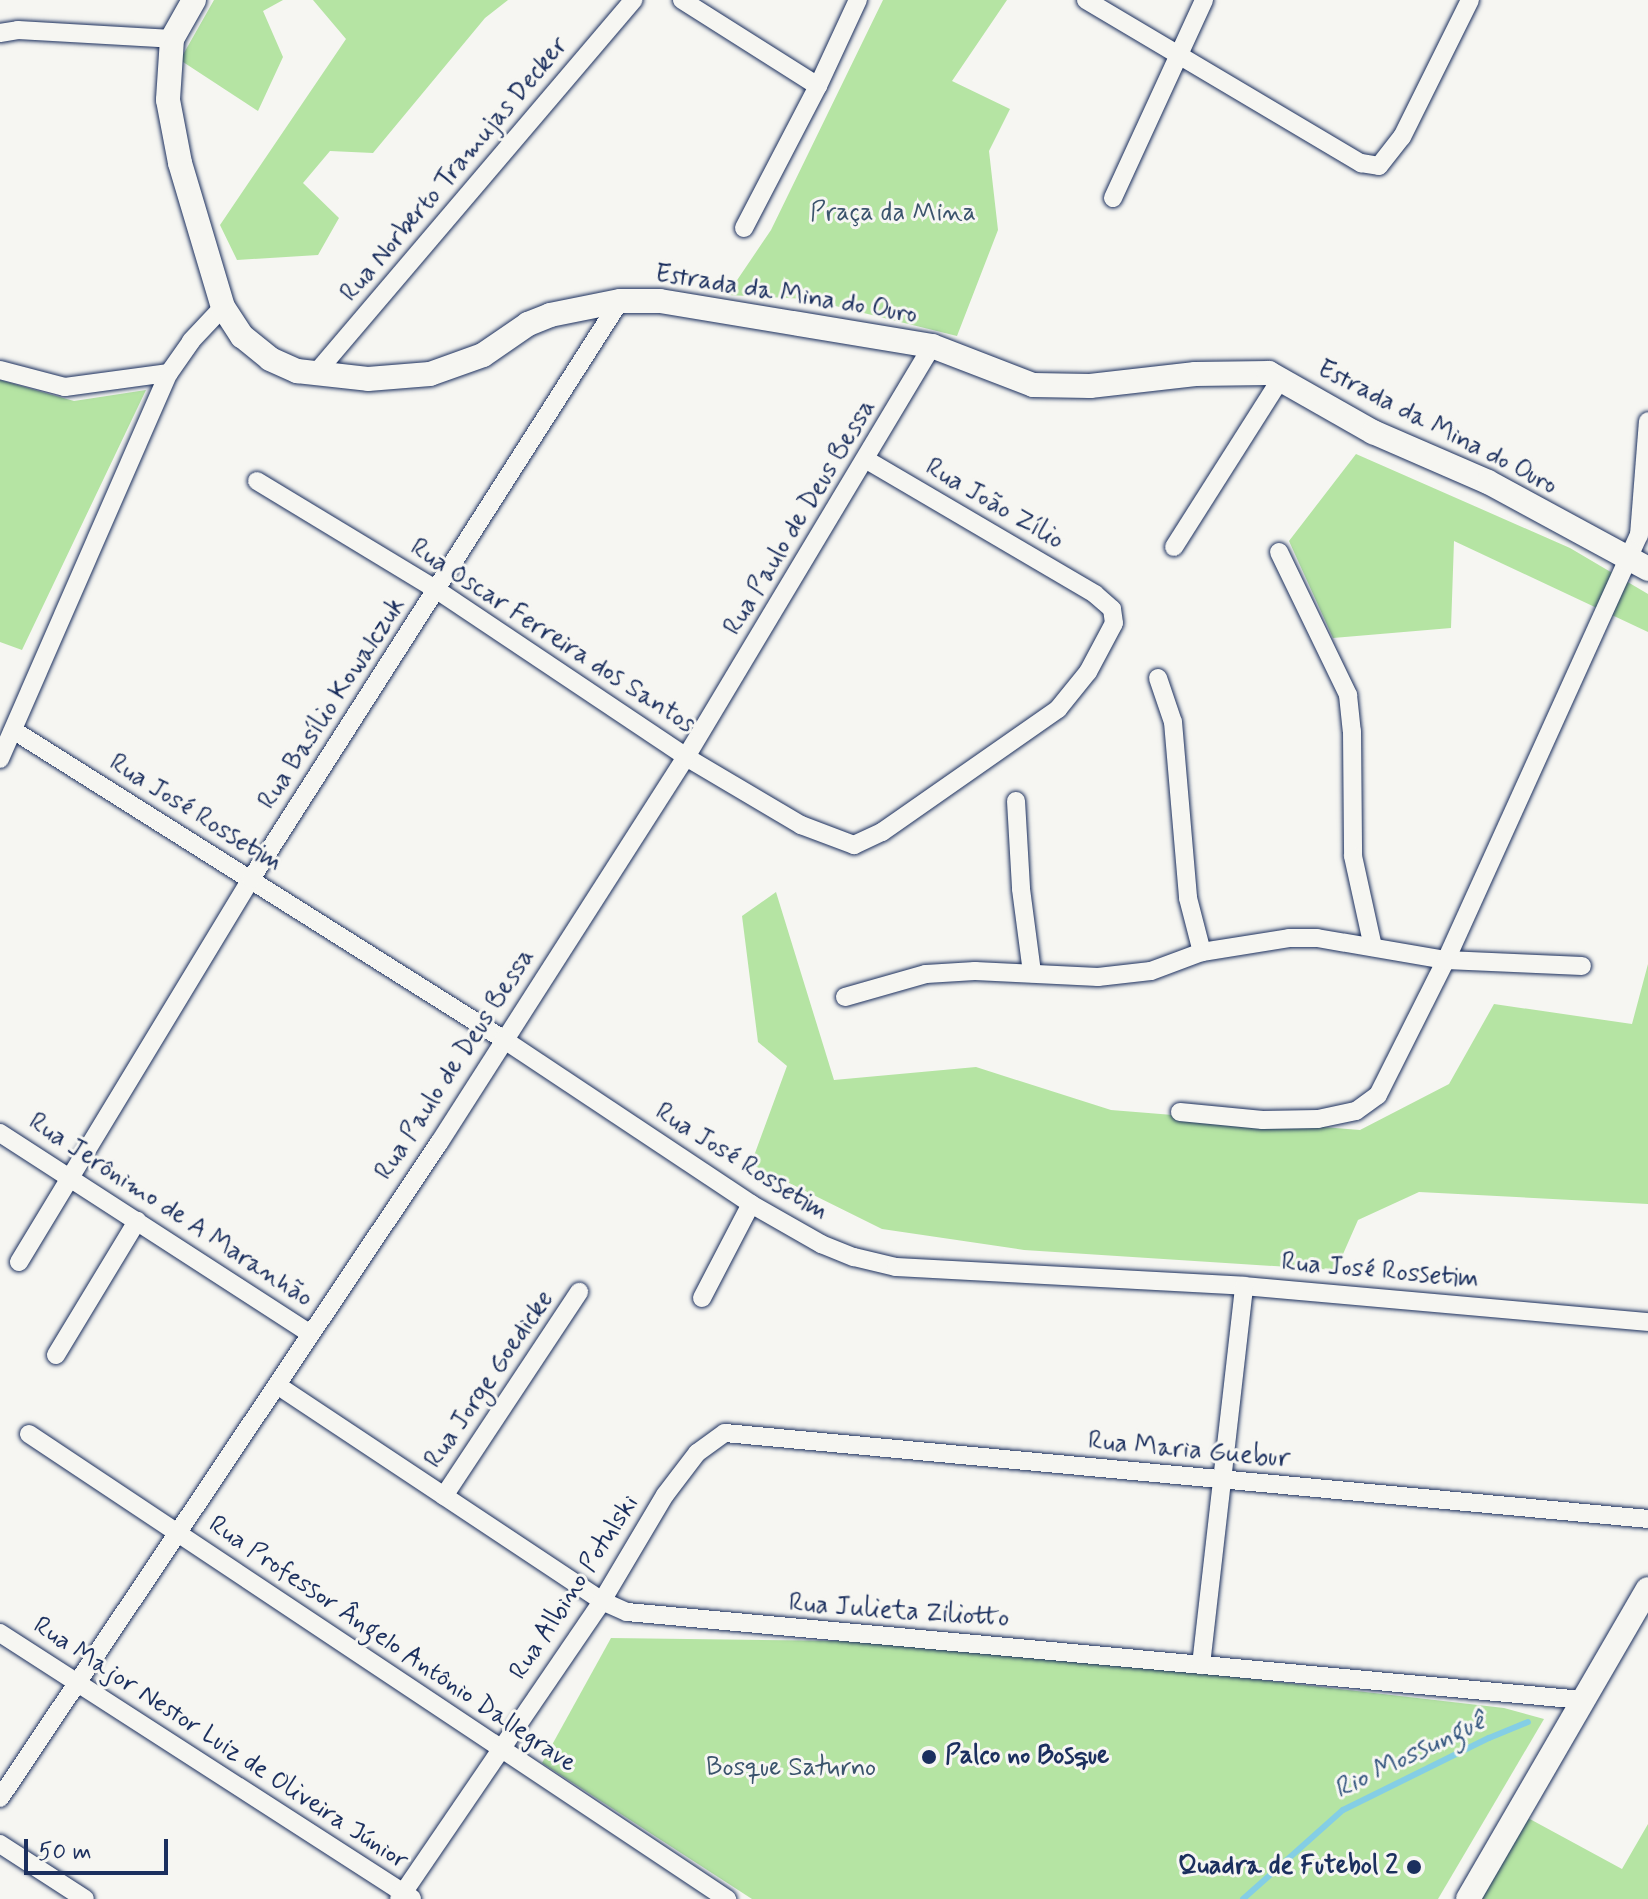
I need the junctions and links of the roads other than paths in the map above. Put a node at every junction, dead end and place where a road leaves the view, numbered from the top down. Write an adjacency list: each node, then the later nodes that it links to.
1 (194, 0): 9 (street, Estrada da Mina do Ouro)
2 (634, 0): 19 (street, Rua Norberto Tramujas Decker)
3 (682, 0): 11 (street)
4 (858, 0): 11 (street)
5 (1086, 0): 10 (street)
6 (1204, 0): 10 (street)
7 (1470, 0): 10 (street)
8 (0, 33): 9 (street)
9 (172, 39): 15 (street, Estrada da Mina do Ouro)
10 (1180, 56): 12 (street)
11 (818, 86): 13 (street)
12 (1113, 198)
13 (744, 228)
14 (620, 301): 16 (street, Estrada da Mina do Ouro); 19 (street, Estrada da Mina do Ouro); 27 (street, Rua Basílio Kowalczuk)
15 (223, 307): 18 (street); 19 (street, Estrada da Mina do Ouro)
16 (932, 346): 20 (street, Estrada da Mina do Ouro); 22 (street, Rua Paulo de Deus Bessa)
17 (0, 370): 18 (street)
18 (169, 373): 30 (street)
19 (316, 373)
20 (1280, 380): 24 (street); 26 (street, Estrada da Mina do Ouro)
21 (1648, 421): 26 (street)
22 (867, 460): 28 (street, Rua João Zílio); 31 (street, Rua Paulo de Deus Bessa)
23 (257, 481): 27 (street, Rua Oscar Ferreira dos Santos)
24 (1174, 547)
25 (1279, 552): 35 (street)
26 (1638, 565): 37 (street)
27 (437, 590): 31 (street, Rua Oscar Ferreira dos Santos); 34 (street, Rua Basílio Kowalczuk)
28 (1095, 594): 31 (street, Rua Oscar Ferreira dos Santos)
29 (1158, 678): 36 (street)
30 (13, 730): 32 (street); 34 (street, Rua José Rossetim)
31 (686, 757): 41 (street, Rua Paulo de Deus Bessa)
32 (0, 759)
33 (1016, 801): 39 (street)
34 (251, 879): 41 (street, Rua José Rossetim); 44 (street, Rua Basílio Kowalczuk)
35 (1373, 947): 36 (street); 37 (street)
36 (1202, 952): 39 (street)
37 (1446, 960): 38 (street); 42 (street)
38 (1582, 966)
39 (1032, 973): 40 (street)
40 (845, 997)
41 (503, 1039): 45 (street, Rua José Rossetim); 52 (street, Rua Paulo de Deus Bessa)
42 (1180, 1112)
43 (0, 1133): 44 (street, Rua Jerônimo de A Maranhão)
44 (68, 1177): 46 (street, Rua Jerônimo de A Maranhão); 47 (street, Rua Basílio Kowalczuk)
45 (751, 1204): 48 (street, Rua José Rossetim); 50 (street)
46 (137, 1221): 52 (street, Rua Jerônimo de A Maranhão); 53 (street)
47 (19, 1262)
48 (1244, 1286): 51 (street, Rua José Rossetim); 57 (street)
49 (579, 1292): 58 (street, Rua Jorge Goedicke)
50 (702, 1298)
51 (1648, 1322)
52 (311, 1334): 54 (street, Rua Paulo de Deus Bessa)
53 (56, 1355)
54 (277, 1385): 58 (street, Rua Julieta Ziliotto); 60 (street, Rua Paulo de Deus Bessa)
55 (725, 1433): 57 (street, Rua Maria Guebur); 62 (street, Rua Albino Potulski)
56 (29, 1434): 60 (street, Rua Professor Ângelo Antônio Dallegrave)
57 (1221, 1480): 59 (street, Rua Maria Guebur); 64 (street)
58 (444, 1496): 62 (street, Rua Julieta Ziliotto)
59 (1648, 1519)
60 (177, 1534): 65 (street, Rua Paulo de Deus Bessa); 67 (street, Rua Professor Ângelo Antônio Dallegrave)
61 (1648, 1589): 66 (street)
62 (602, 1601): 64 (street, Rua Julieta Ziliotto); 67 (street, Rua Albino Potulski)
63 (0, 1633): 65 (street, Rua Major Nestor Luiz de Oliveira Júnior)
64 (1201, 1665): 66 (street, Rua Julieta Ziliotto)
65 (79, 1681): 68 (street, Rua Paulo de Deus Bessa); 70 (street, Rua Major Nestor Luiz de Oliveira Júnior)
66 (1582, 1700): 73 (street)
67 (501, 1749): 70 (street, Rua Albino Potulski); 72 (street, Rua Professor Ângelo Antônio Dallegrave)
68 (0, 1798)
69 (0, 1844): 71 (street)
70 (404, 1897)
71 (85, 1899)
72 (727, 1899)
73 (1468, 1899)

